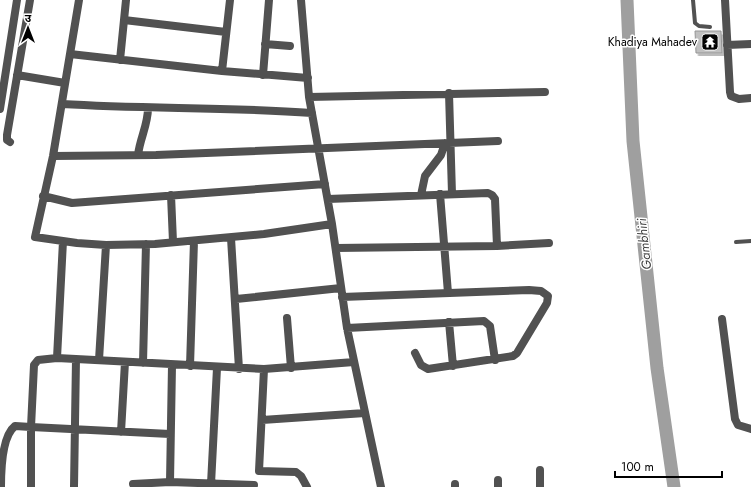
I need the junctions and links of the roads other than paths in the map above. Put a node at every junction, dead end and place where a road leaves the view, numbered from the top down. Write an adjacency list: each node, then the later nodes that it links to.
1 (17, 0): 30 (street)
2 (30, 0): 20 (street)
3 (79, 0): 17 (street)
4 (126, 0): 10 (street)
5 (230, 0): 12 (street)
6 (269, 0): 13 (street)
7 (301, 0): 22 (street)
8 (693, 0): 11 (lane)
9 (725, 0): 15 (street)
10 (124, 20): 12 (street); 18 (street)
11 (710, 28)
12 (226, 32): 19 (street)
13 (265, 44): 16 (street); 21 (street)
14 (751, 44): 15 (street)
15 (727, 45): 27 (street)
16 (290, 46)
17 (70, 54): 18 (street); 23 (street)
18 (120, 60): 19 (street)
19 (222, 71): 21 (street)
20 (17, 75): 23 (street); 33 (street)
21 (262, 75): 22 (street)
22 (308, 78): 26 (street)
23 (65, 83): 28 (street)
24 (545, 92): 25 (street)
25 (449, 93): 26 (street); 34 (street)
26 (309, 97): 31 (street)
27 (751, 98)
28 (62, 104): 29 (street); 37 (street)
29 (148, 108): 31 (street); 36 (street)
30 (0, 109)
31 (312, 113): 35 (street)
32 (498, 141): 34 (street)
33 (10, 142)
34 (448, 143): 35 (street); 40 (street); 42 (street)
35 (319, 149): 36 (street); 38 (street)
36 (138, 155): 37 (street)
37 (53, 156): 43 (street)
38 (325, 184): 41 (street); 44 (street)
39 (440, 194): 40 (street); 42 (street); 56 (street)
40 (452, 194): 55 (street)
41 (171, 195): 43 (street); 50 (street)
42 (421, 195): 44 (street)
43 (43, 196): 47 (street)
44 (328, 199): 45 (street)
45 (332, 224): 46 (street); 57 (street)
46 (231, 238): 48 (street); 61 (street)
47 (63, 241): 54 (street); 67 (street)
48 (194, 241): 50 (street); 75 (street)
49 (751, 241): 51 (lane)
50 (173, 242): 53 (street)
51 (736, 242)
52 (549, 243): 55 (street)
53 (146, 244): 54 (street); 73 (street)
54 (106, 245): 69 (street)
55 (497, 246): 56 (street)
56 (444, 247): 57 (street); 59 (street)
57 (336, 248): 58 (street)
58 (341, 288): 60 (street); 61 (street)
59 (448, 293): 60 (street); 70 (street)
60 (342, 297): 65 (street)
61 (236, 299): 79 (street)
62 (287, 318): 78 (street)
63 (722, 319): 84 (street)
64 (449, 322): 65 (street); 70 (street); 76 (street)
65 (346, 328): 72 (street)
66 (415, 353): 76 (street)
67 (57, 358): 68 (street); 83 (street)
68 (76, 359): 69 (street); 85 (street)
69 (99, 360): 71 (street)
70 (494, 360): 76 (street)
71 (125, 362): 73 (street); 86 (street)
72 (354, 362): 78 (street); 81 (street)
73 (143, 363): 74 (street)
74 (172, 365): 75 (street); 87 (street)
75 (190, 366): 77 (street)
76 (453, 366)
77 (216, 368): 79 (street); 92 (street)
78 (291, 368): 80 (street)
79 (239, 369): 80 (street)
80 (264, 370): 82 (street)
81 (365, 413): 82 (street); 98 (street)
82 (262, 420): 89 (street)
83 (31, 427): 85 (street); 94 (street); 95 (street)
84 (751, 428)
85 (74, 429): 86 (street); 96 (street)
86 (121, 432): 87 (street)
87 (170, 434): 90 (street)
88 (540, 470): 99 (street)
89 (259, 471): 93 (street); 97 (street)
90 (170, 482): 91 (street); 92 (street)
91 (133, 484)
92 (211, 484): 93 (street)
93 (253, 486)
94 (1, 487)
95 (31, 487)
96 (74, 487)
97 (307, 487)
98 (381, 487)
99 (540, 487)

